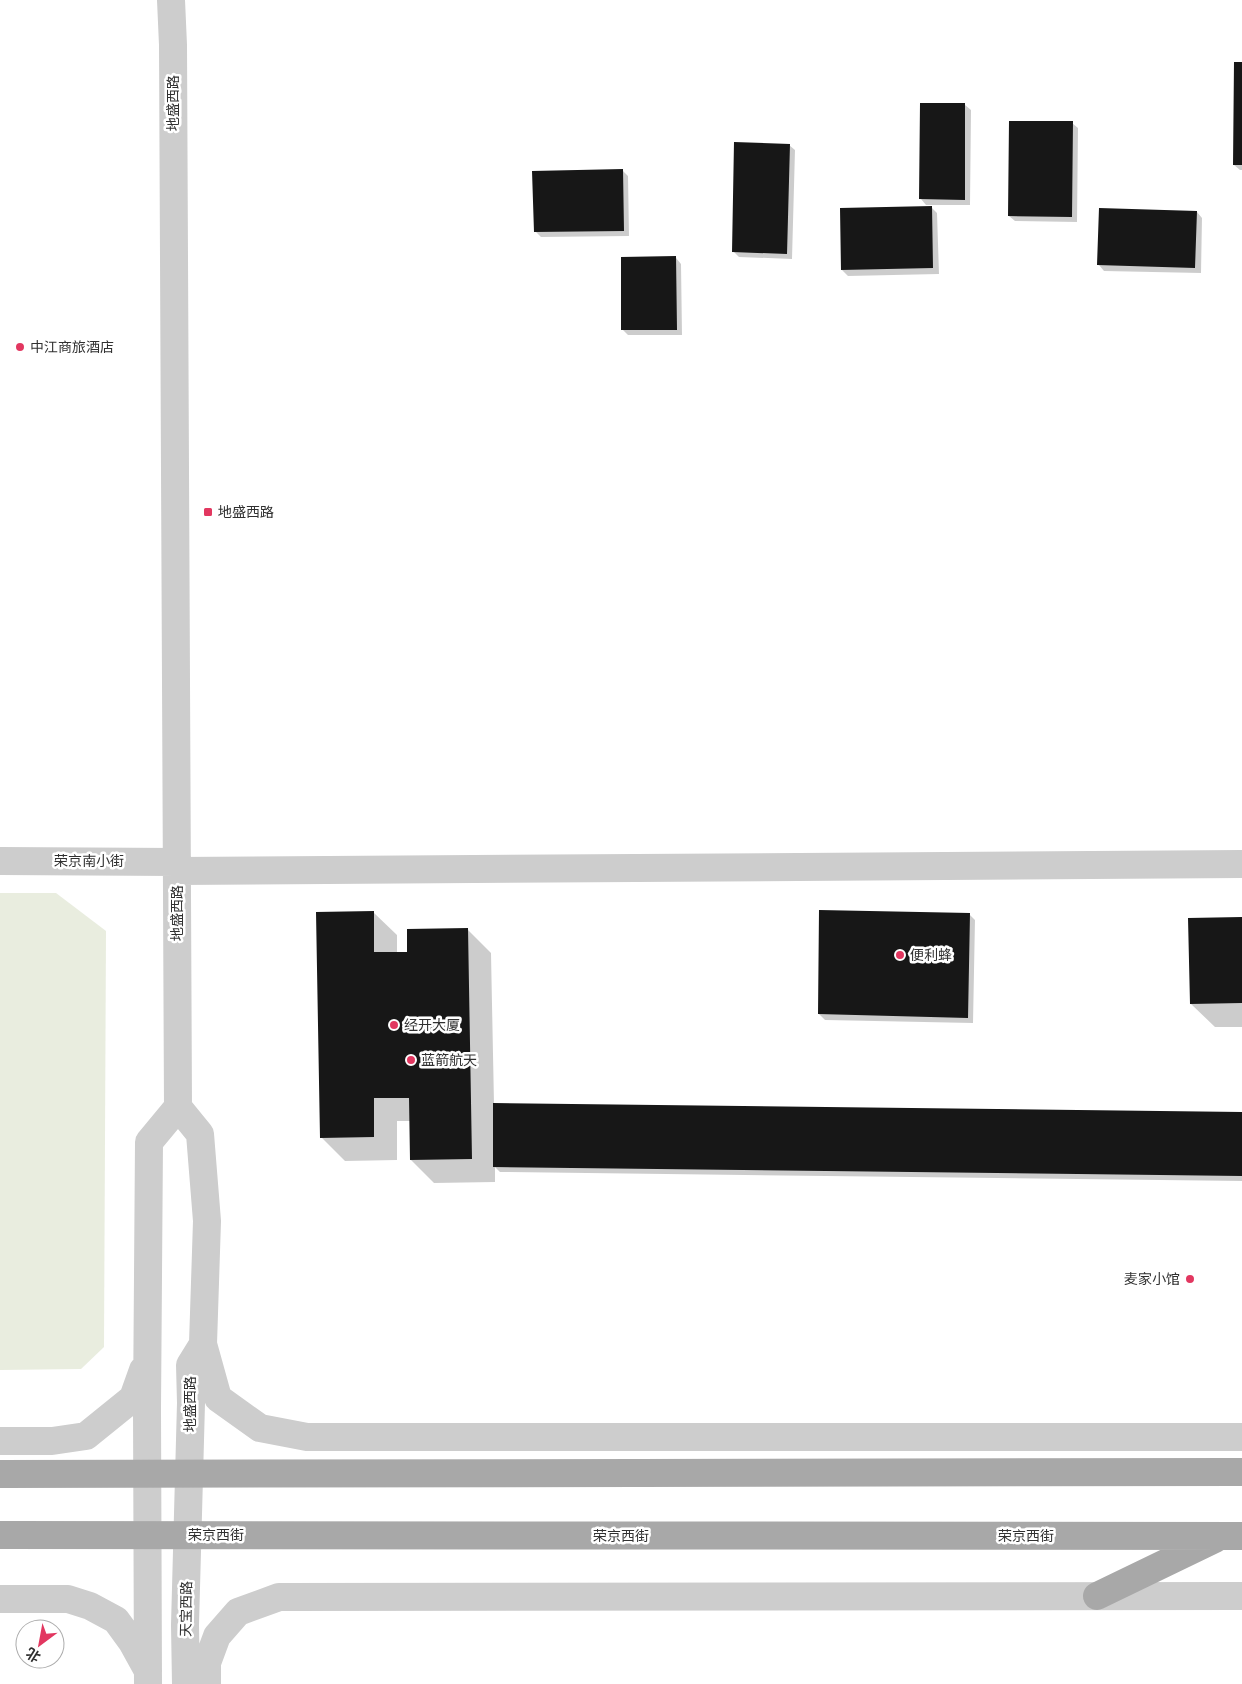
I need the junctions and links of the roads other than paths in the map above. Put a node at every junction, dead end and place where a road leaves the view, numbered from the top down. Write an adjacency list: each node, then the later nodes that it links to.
1 (171, 0): 4 (street, 地盛西路)
2 (0, 861): 4 (street, 荣京南小街)
3 (1242, 864): 4 (street, 荣京南小街)
4 (177, 866): 5 (street, 地盛西路)
5 (178, 1107): 6 (street, 地盛西路); 7 (street)
6 (203, 1344): 8 (street); 11 (street, 地盛西路)
7 (147, 1359): 9 (street); 13 (street)
8 (1242, 1437)
9 (0, 1441)
10 (1242, 1472): 11 (main road)
11 (189, 1473): 13 (main road); 16 (street, 地盛西路)
12 (0, 1474): 13 (main road)
13 (148, 1474): 15 (street)
14 (0, 1535): 15 (main road, 荣京西街)
15 (148, 1535): 16 (main road, 荣京西街); 21 (street)
16 (188, 1535): 17 (main road, 荣京西街); 22 (street, 天宝西路)
17 (1232, 1536): 18 (main road)
18 (1097, 1596): 19 (street); 23 (street)
19 (1242, 1596)
20 (0, 1599): 21 (street)
21 (148, 1678)
22 (186, 1684)
23 (207, 1684)

